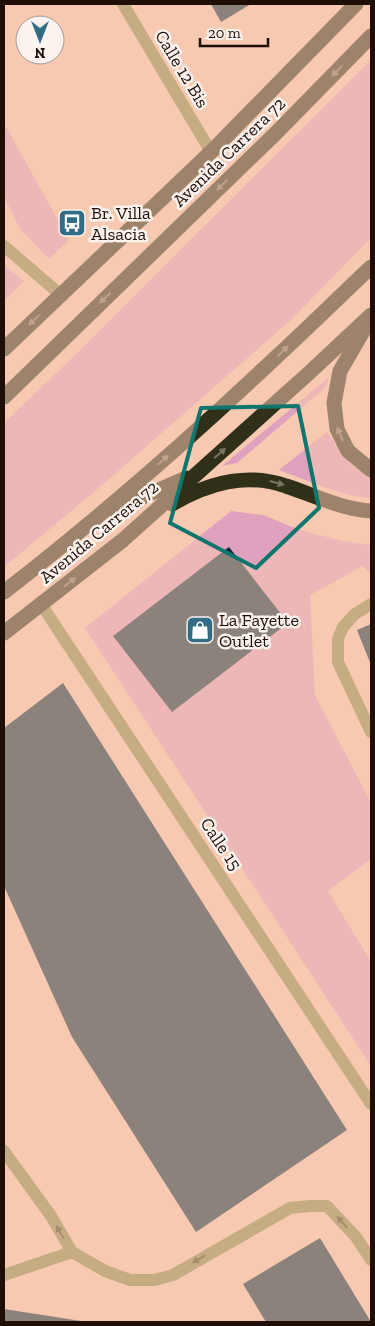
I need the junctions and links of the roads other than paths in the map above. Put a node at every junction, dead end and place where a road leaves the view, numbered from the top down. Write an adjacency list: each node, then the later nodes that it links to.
1 (124, 4): 6 (street, Calle 12 Bis)
2 (341, 4): 4 (highway)
3 (356, 4): 4 (highway, Avenida Carrera 72)
4 (330, 32): 6 (highway, Avenida Carrera 72)
5 (371, 36): 12 (highway, Avenida Carrera 72, one-way to 12)
6 (211, 152): 9 (highway, Avenida Carrera 72)
7 (4, 246): 9 (street)
8 (371, 266): 16 (highway, Avenida Carrera 72, one-way to 8)
9 (61, 295): 11 (highway, Avenida Carrera 72, one-way to 11)
10 (371, 316): 13 (highway, one-way to 10); 14 (highway, Avenida Carrera 72, one-way to 10)
11 (4, 349)
12 (4, 397)
13 (371, 470)
14 (198, 472): 16 (highway); 17 (highway, Avenida Carrera 72)
15 (371, 510): 17 (highway, one-way to 15)
16 (98, 516): 18 (highway, Avenida Carrera 72)
17 (122, 540): 19 (highway, Avenida Carrera 72, one-way to 17)
18 (4, 592)
19 (42, 604): 21 (highway, Avenida Carrera 72); 23 (street, Calle 15)
20 (371, 604): 22 (street)
21 (4, 633)
22 (371, 732)
23 (371, 1104)
24 (4, 1151): 25 (street, one-way to 24)
25 (72, 1252): 26 (street, one-way to 25); 27 (street)
26 (371, 1260)
27 (4, 1275)

